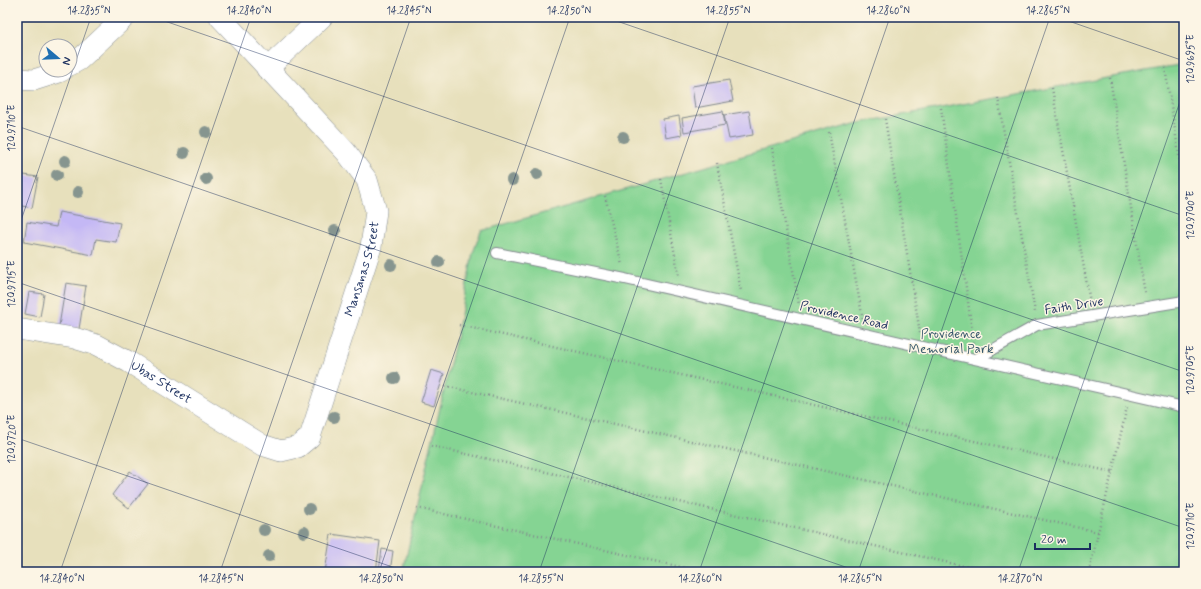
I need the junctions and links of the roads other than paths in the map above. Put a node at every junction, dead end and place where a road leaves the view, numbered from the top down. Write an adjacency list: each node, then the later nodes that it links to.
1 (125, 17): 4 (street)
2 (220, 17): 5 (street, Mansanas Street)
3 (322, 17): 5 (street)
4 (78, 61)
5 (267, 68): 13 (street, Mansanas Street)
6 (17, 78): 7 (street)
7 (40, 78)
8 (497, 253): 11 (lane, Providence Road)
9 (1184, 301): 11 (lane, Faith Drive)
10 (17, 329): 13 (street, Ubas Street)
11 (976, 359): 12 (lane, Providence Road)
12 (1184, 407)
13 (298, 447)

